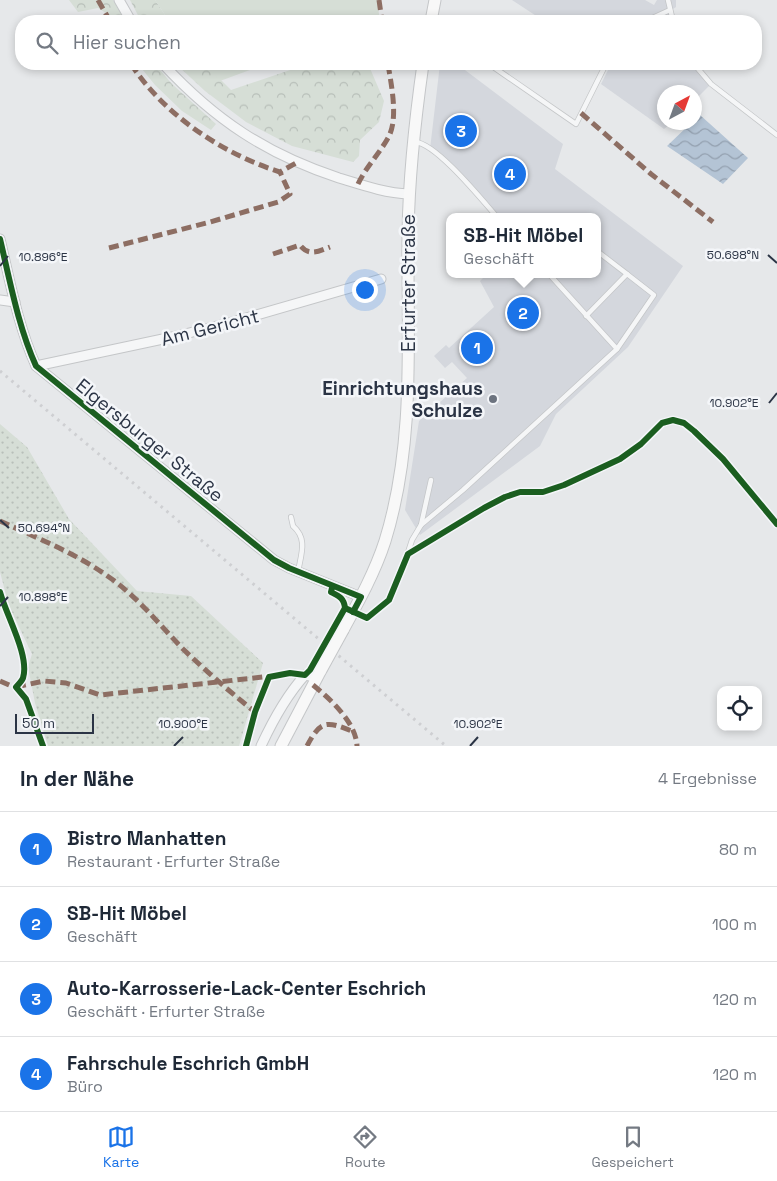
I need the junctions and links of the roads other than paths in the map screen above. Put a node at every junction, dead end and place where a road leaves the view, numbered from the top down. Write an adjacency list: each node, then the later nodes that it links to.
1 (119, 0): 5 (street)
2 (436, 0): 6 (main road)
3 (668, 0): 4 (lane)
4 (670, 10): 7 (lane); 8 (lane)
5 (128, 15)
6 (432, 15)
7 (659, 15)
8 (671, 15)
9 (169, 70): 16 (street)
10 (422, 70): 15 (main road, Erfurter Straße)
11 (498, 70): 12 (lane)
12 (603, 70)
13 (699, 70): 14 (lane)
14 (777, 135)
15 (413, 142): 16 (main road, Erfurter Straße); 17 (lane)
16 (409, 194): 32 (main road, Erfurter Straße)
17 (493, 213)
18 (0, 239): 24 (street, Elgersburger Straße)
19 (601, 254): 20 (lane)
20 (627, 274): 25 (lane); 26 (lane)
21 (553, 278): 25 (lane)
22 (381, 279): 27 (street, Am Gericht)
23 (0, 300): 24 (street)
24 (15, 302): 27 (street, Elgersburger Straße)
25 (586, 316): 26 (lane)
26 (617, 349): 30 (lane)
27 (36, 366): 31 (street, Elgersburger Straße)
28 (431, 480): 30 (lane)
29 (291, 518): 31 (lane)
30 (421, 525): 33 (lane)
31 (298, 572): 32 (street, Elgersburger Straße)
32 (362, 597): 33 (main road, Erfurter Straße)
33 (353, 612): 34 (main road, Erfurter Straße, bridge)
34 (319, 674): 35 (street); 36 (main road, Erfurter Straße)
35 (261, 746)
36 (281, 746)

